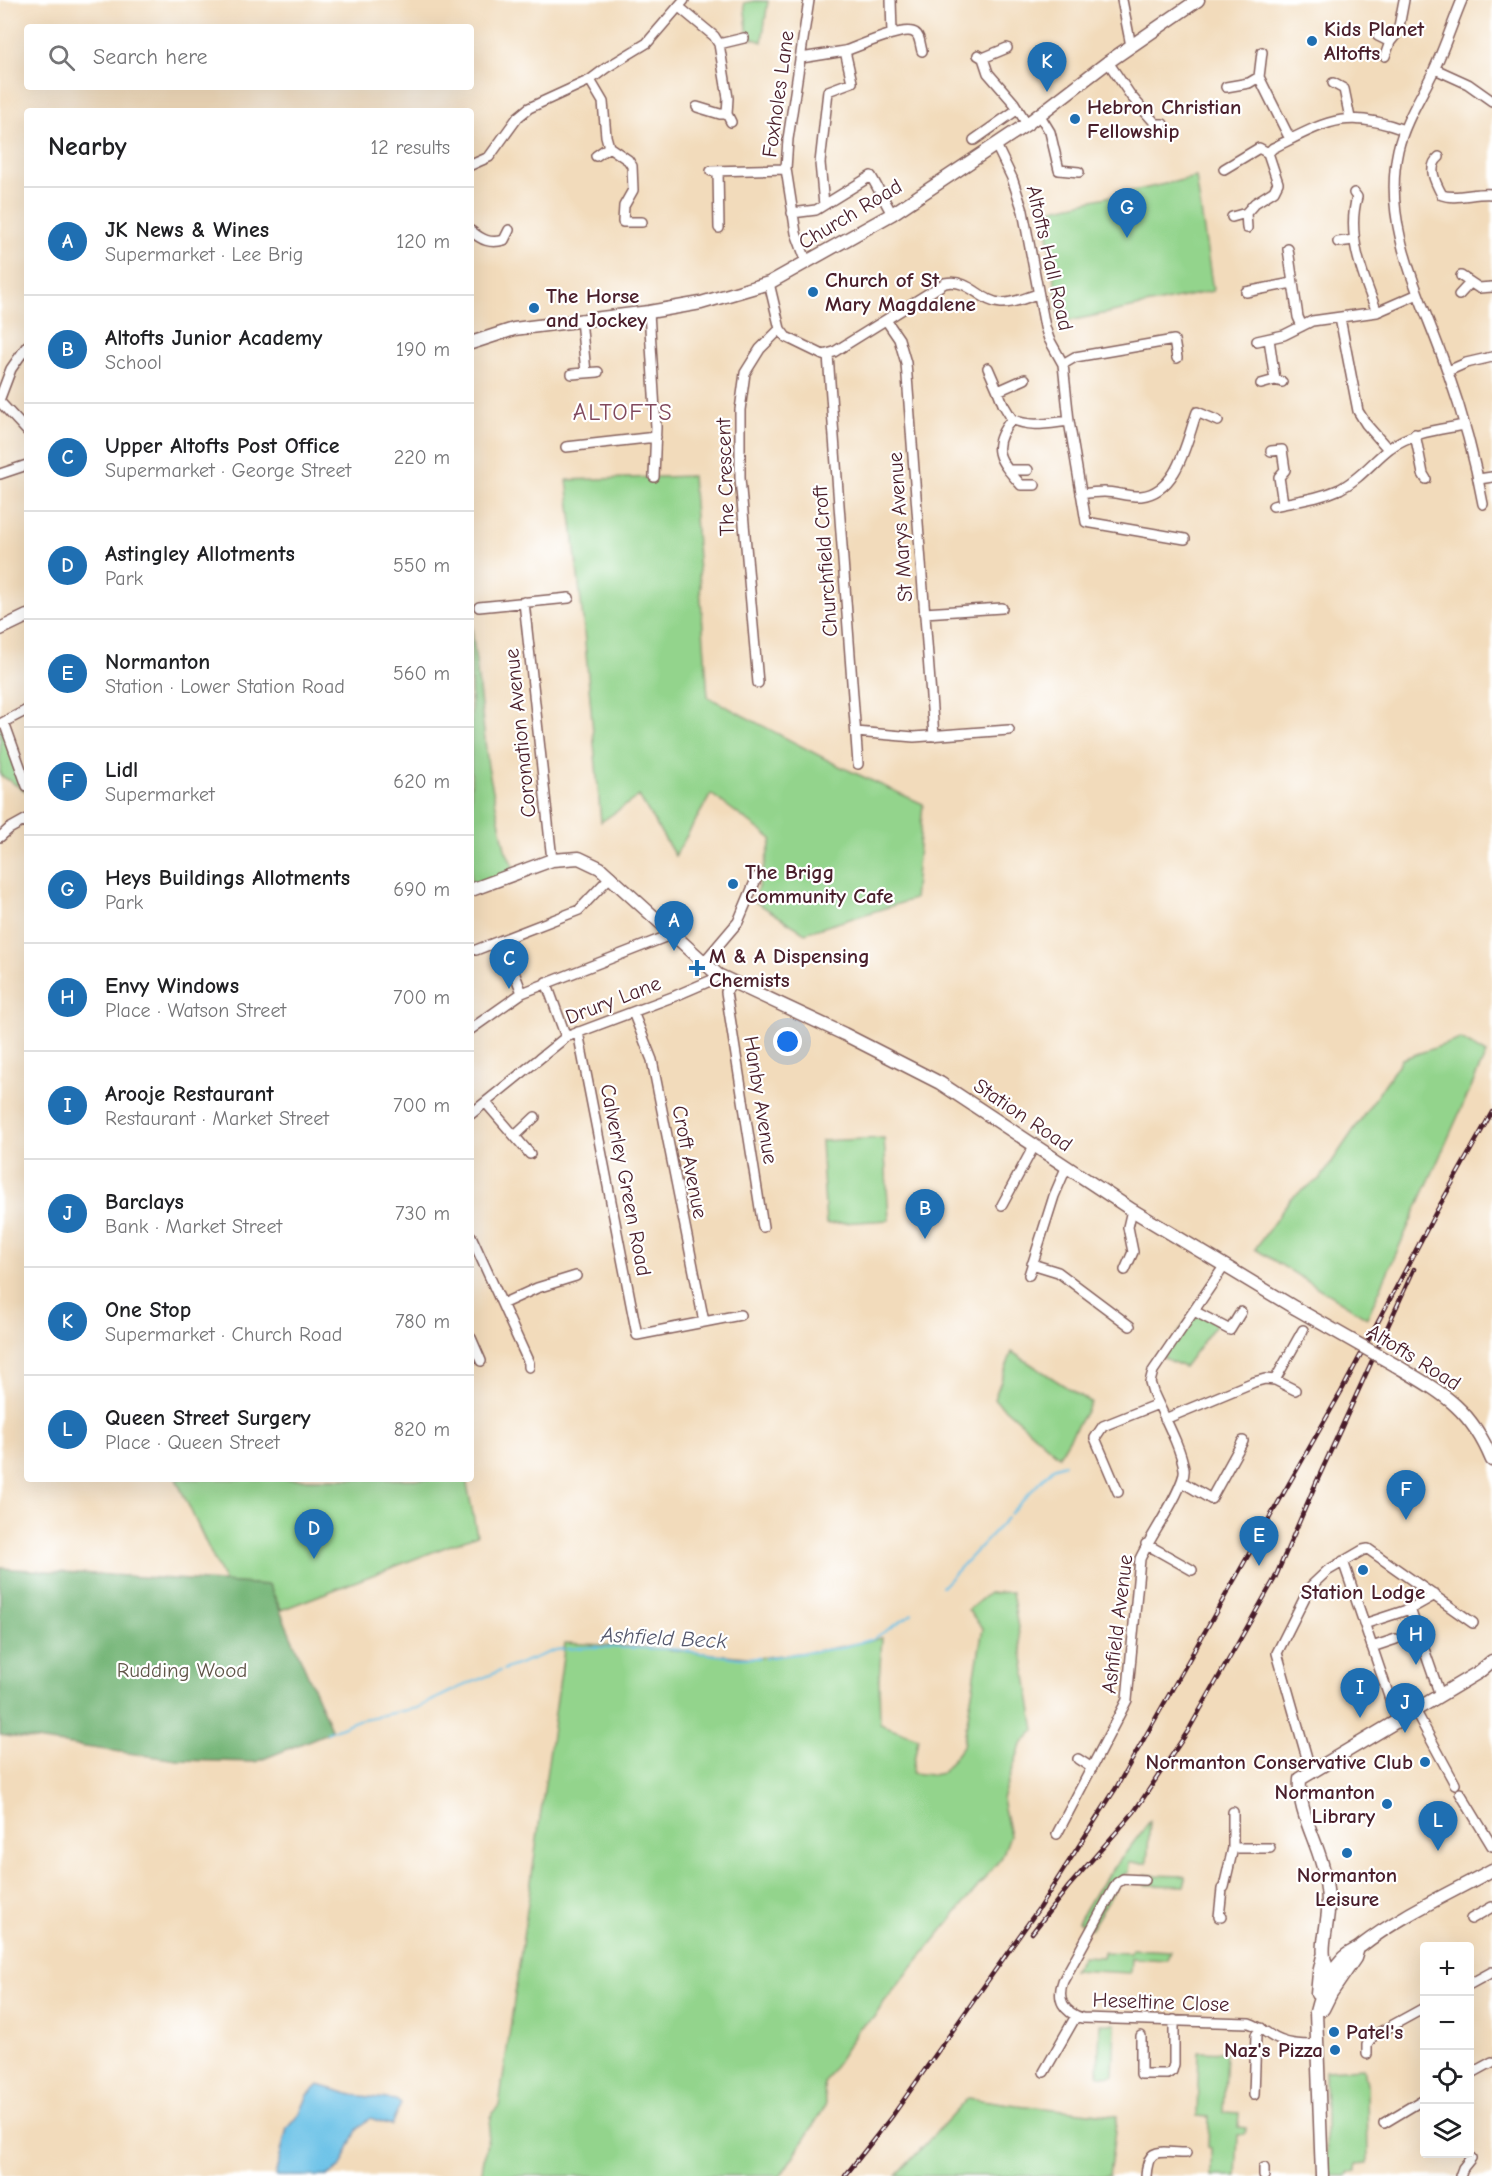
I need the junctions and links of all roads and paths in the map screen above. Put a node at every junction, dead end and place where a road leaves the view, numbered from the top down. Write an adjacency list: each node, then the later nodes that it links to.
1 (809, 0): 19 (street, Foxholes Lane)
2 (891, 0): 8 (street)
3 (1122, 0): 13 (street)
4 (1198, 0): 13 (street, Church Road)
5 (1404, 0): 11 (street)
6 (1461, 0): 21 (street)
7 (682, 3): 12 (street); 23 (street)
8 (892, 34): 15 (street); 16 (street)
9 (1378, 36): 11 (street)
10 (744, 38): 12 (street)
11 (1390, 42): 18 (street)
12 (719, 44): 27 (street)
13 (1131, 46): 20 (street, Church Road)
14 (1007, 48): 28 (street)
15 (845, 51): 19 (street); 48 (street)
16 (922, 51)
17 (1262, 52): 22 (street)
18 (1385, 57)
19 (801, 58): 42 (street, Foxholes Lane)
20 (1108, 62): 29 (street, Church Road); 32 (street)
21 (1435, 69): 26 (street); 33 (street)
22 (1259, 77): 25 (street); 34 (street)
23 (590, 80): 37 (street); 41 (street)
24 (1338, 82): 30 (street)
25 (1226, 87)
26 (1492, 101)
27 (697, 107)
28 (1018, 109): 31 (street); 35 (street)
29 (1040, 114): 31 (street, Church Road); 44 (street)
30 (1350, 118): 33 (street); 34 (street)
31 (1027, 124): 36 (street, Church Road)
32 (1156, 127)
33 (1404, 130): 70 (street)
34 (1290, 139): 38 (street)
35 (974, 140)
36 (996, 145): 52 (street, Church Road); 69 (street, Altofts Hall Road)
37 (609, 147): 39 (street); 54 (street)
38 (1268, 153): 43 (street); 51 (street)
39 (596, 156)
40 (1432, 159): 46 (street)
41 (474, 164)
42 (786, 169): 50 (street, Foxholes Lane); 55 (street)
43 (1224, 169)
44 (1079, 172)
45 (1492, 194): 46 (street)
46 (1442, 195): 49 (street)
47 (1358, 196): 59 (street)
48 (824, 205): 50 (street); 52 (street)
49 (1438, 206)
50 (792, 213): 62 (street, Foxholes Lane)
51 (1246, 213): 53 (street); 56 (street)
52 (892, 214): 62 (street, Church Road)
53 (1232, 217)
54 (642, 222)
55 (719, 228)
56 (1246, 228)
57 (509, 230): 58 (street)
58 (474, 233)
59 (1354, 240): 60 (street); 73 (street)
60 (1338, 242)
61 (1288, 249): 65 (street)
62 (807, 263): 64 (street, Church Road)
63 (1461, 276): 66 (street)
64 (769, 283): 72 (street, Church Road); 78 (street)
65 (1292, 283): 68 (street); 77 (street)
66 (1470, 283): 67 (street); 71 (street)
67 (1492, 287)
68 (1246, 292)
69 (1038, 294): 76 (street); 86 (street, Altofts Hall Road)
70 (1418, 294): 73 (street); 90 (street)
71 (1459, 295)
72 (649, 312): 75 (street, Church Road); 104 (street)
73 (1377, 312): 74 (street)
74 (1340, 318): 77 (street); 106 (street)
75 (581, 320): 81 (street, Church Road); 92 (street)
76 (886, 320): 83 (street); 126 (street, St Marys Avenue)
77 (1302, 326): 79 (street)
78 (780, 329): 83 (street); 129 (street, The Crescent)
79 (1269, 339): 80 (street); 95 (street)
80 (1257, 341)
81 (474, 342)
82 (24, 350): 89 (street)
83 (828, 355): 133 (street, Churchfield Croft)
84 (1492, 357): 90 (street)
85 (1177, 358): 86 (street)
86 (1063, 363): 99 (street, Altofts Hall Road)
87 (0, 364): 89 (street)
88 (988, 368): 96 (street)
89 (11, 369): 97 (street)
90 (1448, 371): 101 (street)
91 (598, 372): 92 (street)
92 (586, 373): 93 (street)
93 (572, 375)
94 (1025, 379): 96 (street)
95 (1261, 384)
96 (999, 391): 98 (street)
97 (0, 400): 102 (street)
98 (1011, 418): 99 (street); 109 (street)
99 (1070, 421): 117 (street, Altofts Hall Road)
100 (1218, 421): 117 (street)
101 (1464, 425): 103 (street); 115 (street)
102 (24, 428)
103 (1415, 434): 106 (street); 114 (street)
104 (656, 437): 105 (street); 112 (street)
105 (566, 447)
106 (1389, 449): 118 (street)
107 (1271, 451): 118 (street)
108 (24, 466): 111 (street)
109 (1008, 470): 110 (street); 116 (street)
110 (1028, 470)
111 (0, 474)
112 (654, 477)
113 (1492, 477): 115 (street)
114 (1426, 479)
115 (1479, 479): 119 (street)
116 (1035, 485)
117 (1080, 494): 121 (street, Altofts Hall Road)
118 (1283, 503): 120 (street)
119 (1484, 504)
120 (1273, 506)
121 (1185, 539)
122 (569, 598): 123 (street)
123 (524, 602): 124 (street); 139 (street, Coronation Avenue)
124 (479, 607)
125 (1002, 608): 126 (street)
126 (924, 613): 134 (street, St Marys Avenue)
127 (24, 617): 128 (street)
128 (0, 629)
129 (758, 683)
130 (24, 712): 131 (street)
131 (2, 723): 136 (street)
132 (1009, 730): 134 (street)
133 (856, 732): 134 (street); 135 (street, Churchfield Croft)
134 (934, 736)
135 (858, 764)
136 (24, 778)
137 (24, 821): 138 (street)
138 (0, 837)
139 (552, 860): 140 (street, Station Road); 142 (street, Station Road)
140 (611, 876): 143 (street, Station Road); 144 (street)
141 (757, 877): 146 (street)
142 (474, 889)
143 (673, 933): 146 (street, Station Road); 148 (street)
144 (502, 940): 145 (street); 150 (street)
145 (476, 950)
146 (704, 962): 147 (street, Station Road)
147 (718, 975): 149 (street, Station Road); 151 (street, Drury Lane)
148 (546, 982): 150 (street); 154 (street)
149 (733, 982): 159 (street, Station Road); 164 (street, Hanby Avenue)
150 (522, 993): 152 (street)
151 (633, 1012): 153 (street, Drury Lane); 176 (street, Croft Avenue)
152 (474, 1027)
153 (578, 1032): 154 (street, Drury Lane); 176 (street, Calverley Green Road)
154 (566, 1036): 155 (street, Drury Lane)
155 (486, 1103): 156 (street, Drury Lane); 158 (street)
156 (474, 1112)
157 (535, 1117): 158 (street)
158 (514, 1136): 160 (street)
159 (1035, 1146): 161 (street, Station Road); 162 (street)
160 (530, 1154)
161 (1066, 1168): 163 (street, Station Road); 167 (street)
162 (1002, 1205)
163 (1132, 1210): 166 (street); 168 (street, Station Road)
164 (763, 1227)
165 (474, 1243): 171 (street)
166 (1125, 1262)
167 (1032, 1264): 169 (street); 177 (street)
168 (1225, 1265): 172 (street, Station Road); 173 (street)
169 (1029, 1275)
170 (576, 1276): 171 (street)
171 (502, 1304): 181 (street)
172 (1295, 1308): 187 (street, Altofts Road, bridge)
173 (1194, 1311): 174 (street); 184 (street)
174 (1241, 1312)
175 (740, 1315): 176 (street)
176 (704, 1322)
177 (1130, 1326)
178 (1303, 1330): 182 (street)
179 (474, 1345): 180 (street)
180 (481, 1361)
181 (529, 1367)
182 (1275, 1380): 183 (street); 185 (street)
183 (1295, 1390)
184 (1158, 1404): 185 (street); 189 (street)
185 (1165, 1419): 188 (street)
186 (1244, 1441): 188 (street)
187 (1492, 1460)
188 (1182, 1482): 190 (street, Ashfield Avenue)
189 (1118, 1492)
190 (1146, 1544): 192 (street); 206 (street, Ashfield Avenue)
191 (1343, 1561): 193 (street); 196 (street); 201 (street)
192 (1192, 1570)
193 (1435, 1595): 194 (street); 195 (street)
194 (1410, 1608): 196 (street); 202 (street)
195 (1473, 1623)
196 (1364, 1624): 198 (street)
197 (1396, 1639): 198 (street)
198 (1372, 1647): 204 (street)
199 (1492, 1661): 202 (street)
200 (1269, 1669): 201 (street)
201 (1280, 1670): 207 (street)
202 (1440, 1695): 203 (street)
203 (1414, 1710): 204 (street); 208 (street)
204 (1397, 1720): 207 (street)
205 (1078, 1759): 206 (street)
206 (1092, 1768): 211 (street, Ashfield Avenue)
207 (1306, 1775): 220 (street)
208 (1455, 1784)
209 (1460, 1793): 212 (street)
210 (1233, 1812): 213 (street)
211 (1057, 1834)
212 (1492, 1846)
213 (1233, 1848): 214 (street); 218 (street)
214 (1270, 1848)
215 (1492, 1870): 221 (street)
216 (1146, 1880): 227 (street, Heseltine Close)
217 (1492, 1907): 219 (street)
218 (1221, 1917)
219 (1471, 1919)
220 (1325, 1950): 221 (street); 223 (street); 225 (street)
221 (1354, 1950): 223 (street)
222 (1492, 1972): 224 (street)
223 (1337, 1974): 225 (street); 228 (street)
224 (1474, 1982)
225 (1318, 2001): 228 (street)
226 (1420, 2011): 233 (street)
227 (1076, 2016): 229 (street, Heseltine Close); 235 (street)
228 (1317, 2019): 232 (street)
229 (1174, 2020): 230 (street, Heseltine Close); 231 (street)
230 (1260, 2028): 232 (street, Heseltine Close); 237 (street)
231 (1141, 2036)
232 (1317, 2045): 243 (street)
233 (1367, 2055)
234 (1492, 2062): 236 (street)
235 (1044, 2072)
236 (1474, 2072)
237 (1254, 2095)
238 (1420, 2102): 239 (street)
239 (1384, 2123)
240 (1186, 2153): 242 (street)
241 (1471, 2158): 244 (street)
242 (1146, 2176)
243 (1322, 2176)
244 (1458, 2176)

